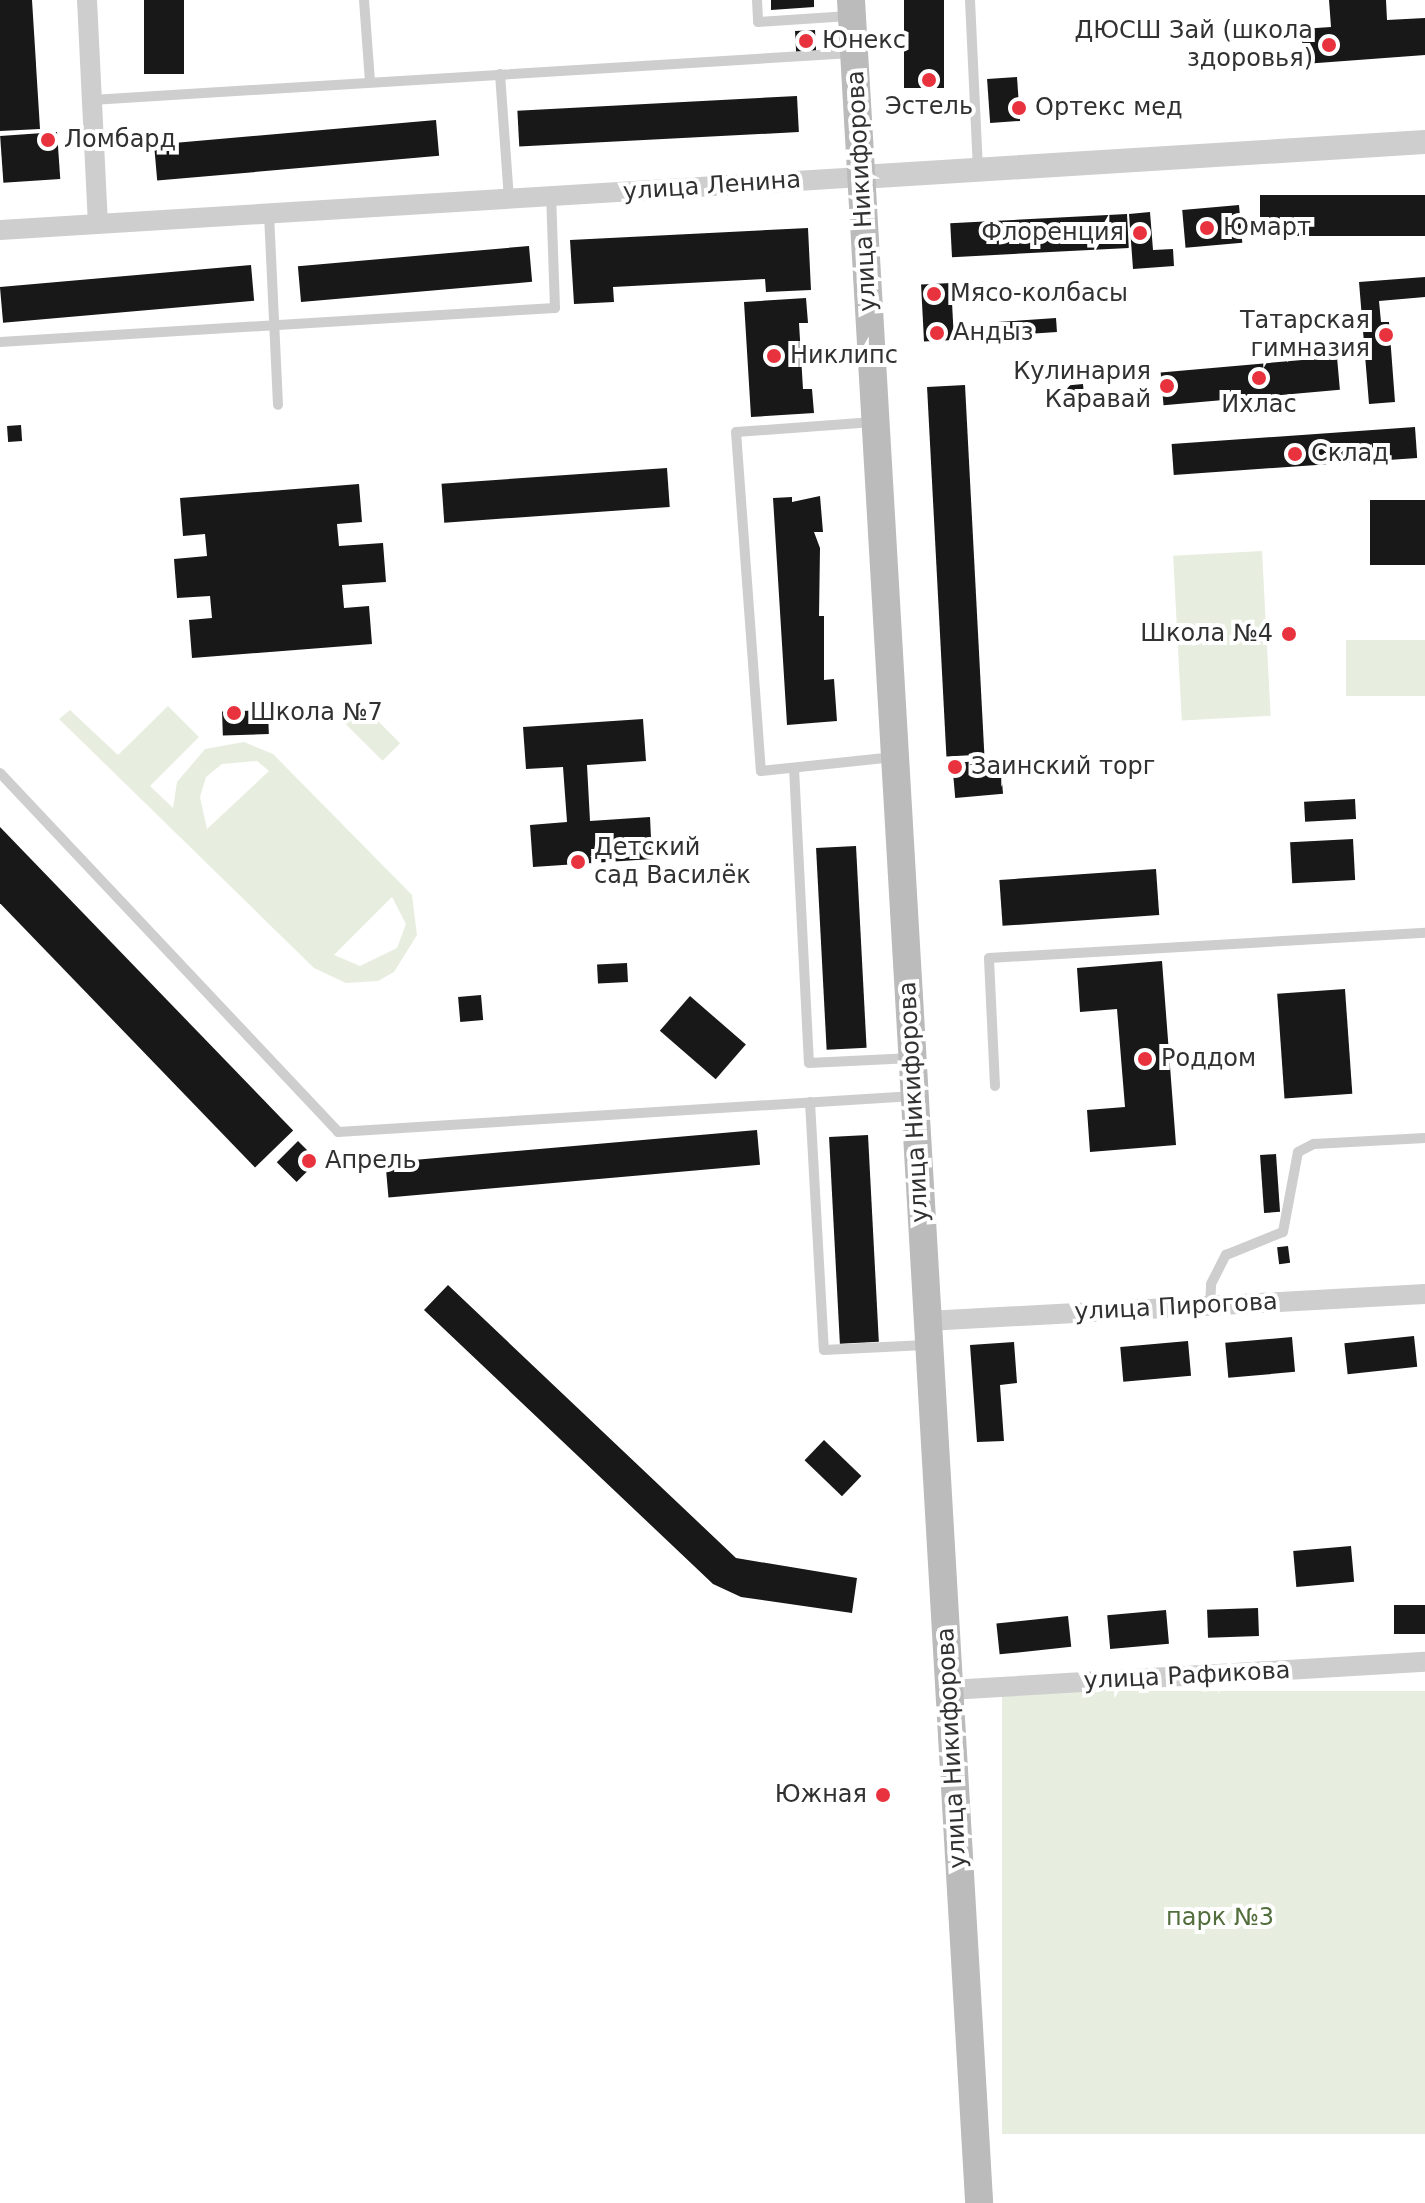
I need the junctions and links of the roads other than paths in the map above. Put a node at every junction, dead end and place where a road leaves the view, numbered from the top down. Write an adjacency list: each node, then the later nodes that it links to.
1 (87, 0): 9 (street)
2 (364, 0): 8 (lane)
3 (757, 0): 5 (lane)
4 (970, 0): 11 (lane)
5 (851, 8): 6 (main road, улица Никифорова)
6 (854, 53): 7 (lane); 12 (main road, улица Никифорова)
7 (500, 74): 8 (lane); 14 (lane)
8 (370, 82): 9 (lane)
9 (92, 100): 16 (street)
10 (1425, 142): 11 (street, улица Ленина)
11 (978, 169): 12 (street, улица Ленина)
12 (861, 177): 13 (street, улица Ленина); 21 (main road, улица Никифорова)
13 (551, 196): 14 (street, улица Ленина); 18 (lane)
14 (509, 199): 15 (street, улица Ленина)
15 (269, 214): 16 (street, улица Ленина); 18 (lane)
16 (98, 224): 17 (street, улица Ленина)
17 (0, 230)
18 (274, 325): 19 (lane); 20 (lane)
19 (0, 342)
20 (278, 405)
21 (875, 422): 22 (main road, улица Никифорова); 23 (lane)
22 (895, 757): 23 (lane); 26 (main road, улица Никифорова)
23 (794, 768): 26 (lane)
24 (0, 773): 29 (lane)
25 (1425, 933): 27 (lane)
26 (912, 1058): 28 (main road, улица Никифорова)
27 (995, 1086)
28 (914, 1096): 29 (lane); 33 (main road, улица Никифорова)
29 (810, 1102): 33 (lane)
30 (1425, 1138): 32 (lane)
31 (1425, 1294): 32 (street, улица Пирогова)
32 (1210, 1306): 33 (street, улица Пирогова)
33 (928, 1333): 35 (main road, улица Никифорова)
34 (1425, 1662): 35 (street, улица Рафикова)
35 (949, 1690): 36 (main road, улица Никифорова)
36 (979, 2203)

